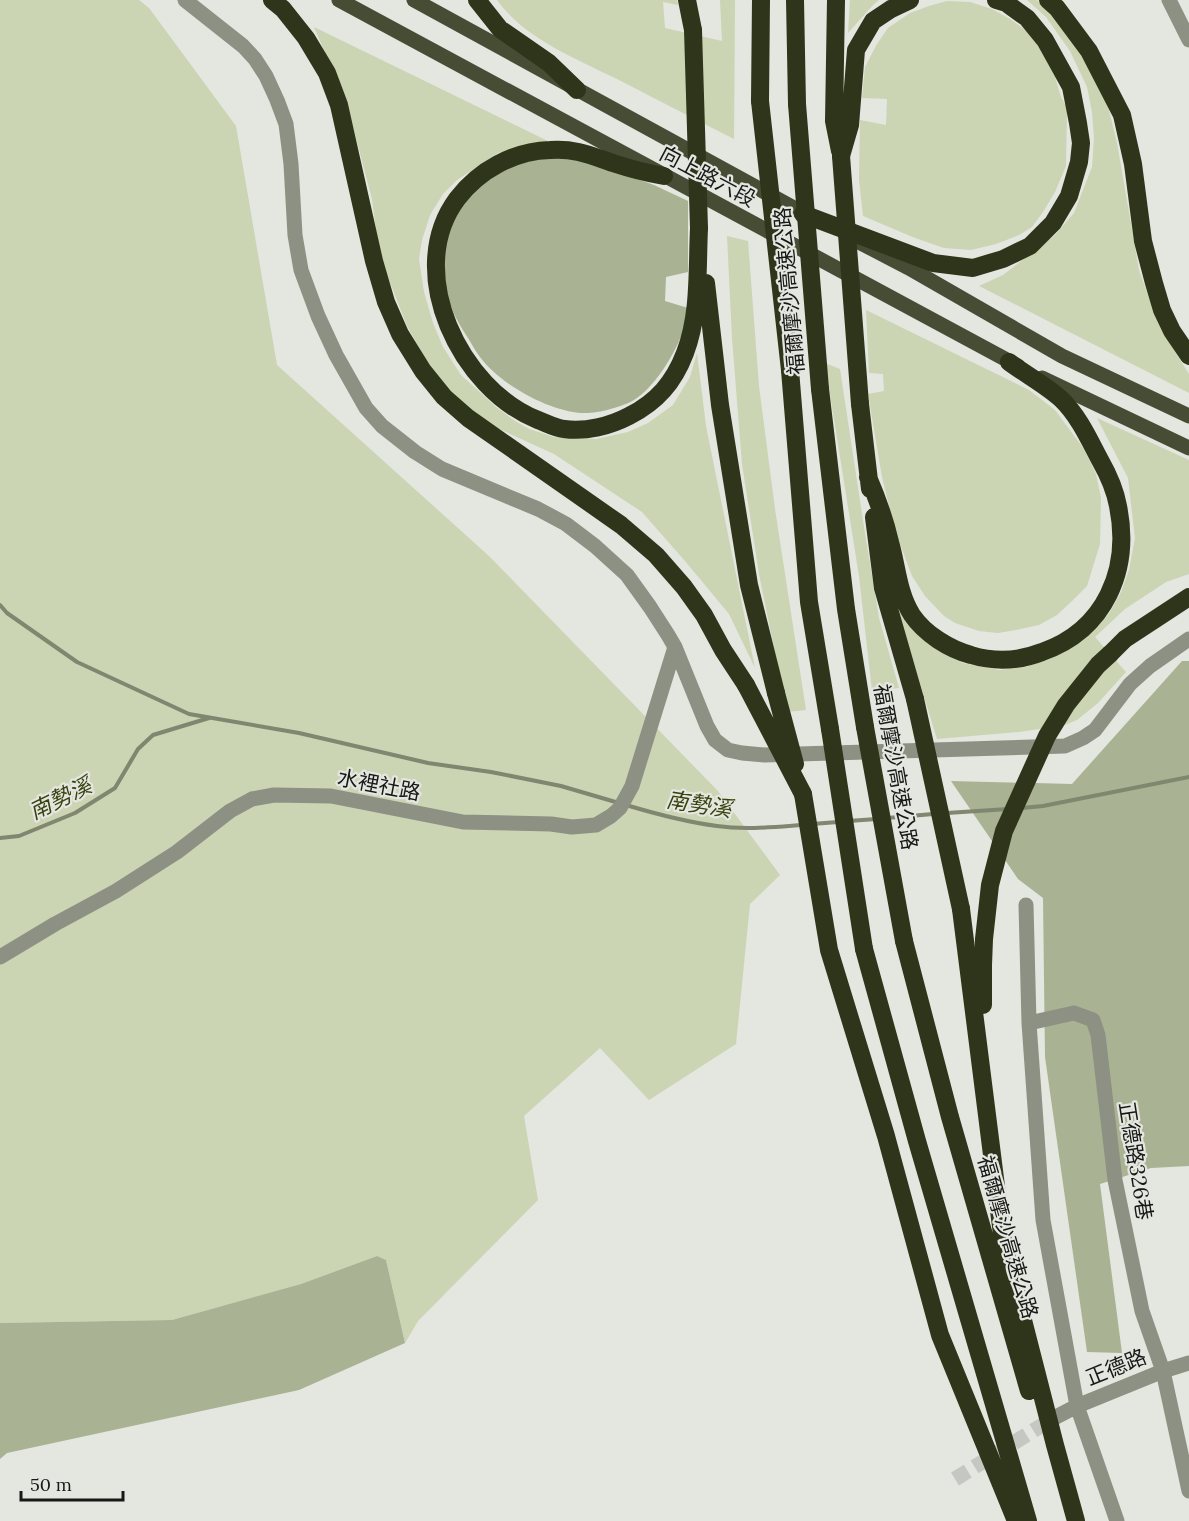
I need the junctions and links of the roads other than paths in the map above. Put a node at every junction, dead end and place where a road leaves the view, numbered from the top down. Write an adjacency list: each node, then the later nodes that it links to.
1 (185, 0): 29 (street)
2 (272, 0): 30 (highway, bridge)
3 (339, 0): 19 (main road, 向上路六段)
4 (414, 0): 17 (main road, 向上路六段)
5 (477, 0): 17 (highway)
6 (687, 0): 15 (highway)
7 (696, 0): 15 (highway)
8 (761, 0): 41 (highway, 福爾摩沙高速公路, bridge)
9 (795, 0): 42 (highway, 福爾摩沙高速公路, bridge)
10 (836, 0): 18 (highway)
11 (910, 0): 18 (highway)
12 (996, 0): 20 (highway)
13 (1048, 0): 22 (highway)
14 (1169, 0): 16 (street)
15 (693, 30): 21 (highway, bridge)
16 (1189, 40)
17 (577, 90): 20 (main road, 向上路六段)
18 (841, 156): 26 (highway, bridge)
19 (664, 177): 21 (highway); 23 (main road, 向上路六段)
20 (803, 214): 24 (main road, 向上路六段)
21 (699, 228): 30 (highway, bridge)
22 (1189, 356)
23 (1009, 362): 25 (main road, 向上路六段); 26 (highway)
24 (1189, 416)
25 (1189, 448)
26 (868, 477): 34 (highway, bridge)
27 (1189, 597): 34 (highway, bridge)
28 (1189, 639): 29 (street)
29 (675, 647): 32 (street, 水裡社路)
30 (803, 794): 40 (highway)
31 (1026, 905): 33 (street)
32 (0, 957)
33 (1029, 1023): 36 (street, 正德路326巷); 37 (street)
34 (988, 1130): 42 (highway)
35 (1189, 1364): 36 (street, 正德路)
36 (1163, 1371): 37 (street, 正德路); 39 (street)
37 (1077, 1406): 38 (street, 正德路); 43 (street)
38 (1057, 1416)
39 (1189, 1491)
40 (1016, 1521)
41 (1028, 1521)
42 (1074, 1521)
43 (1118, 1521)

